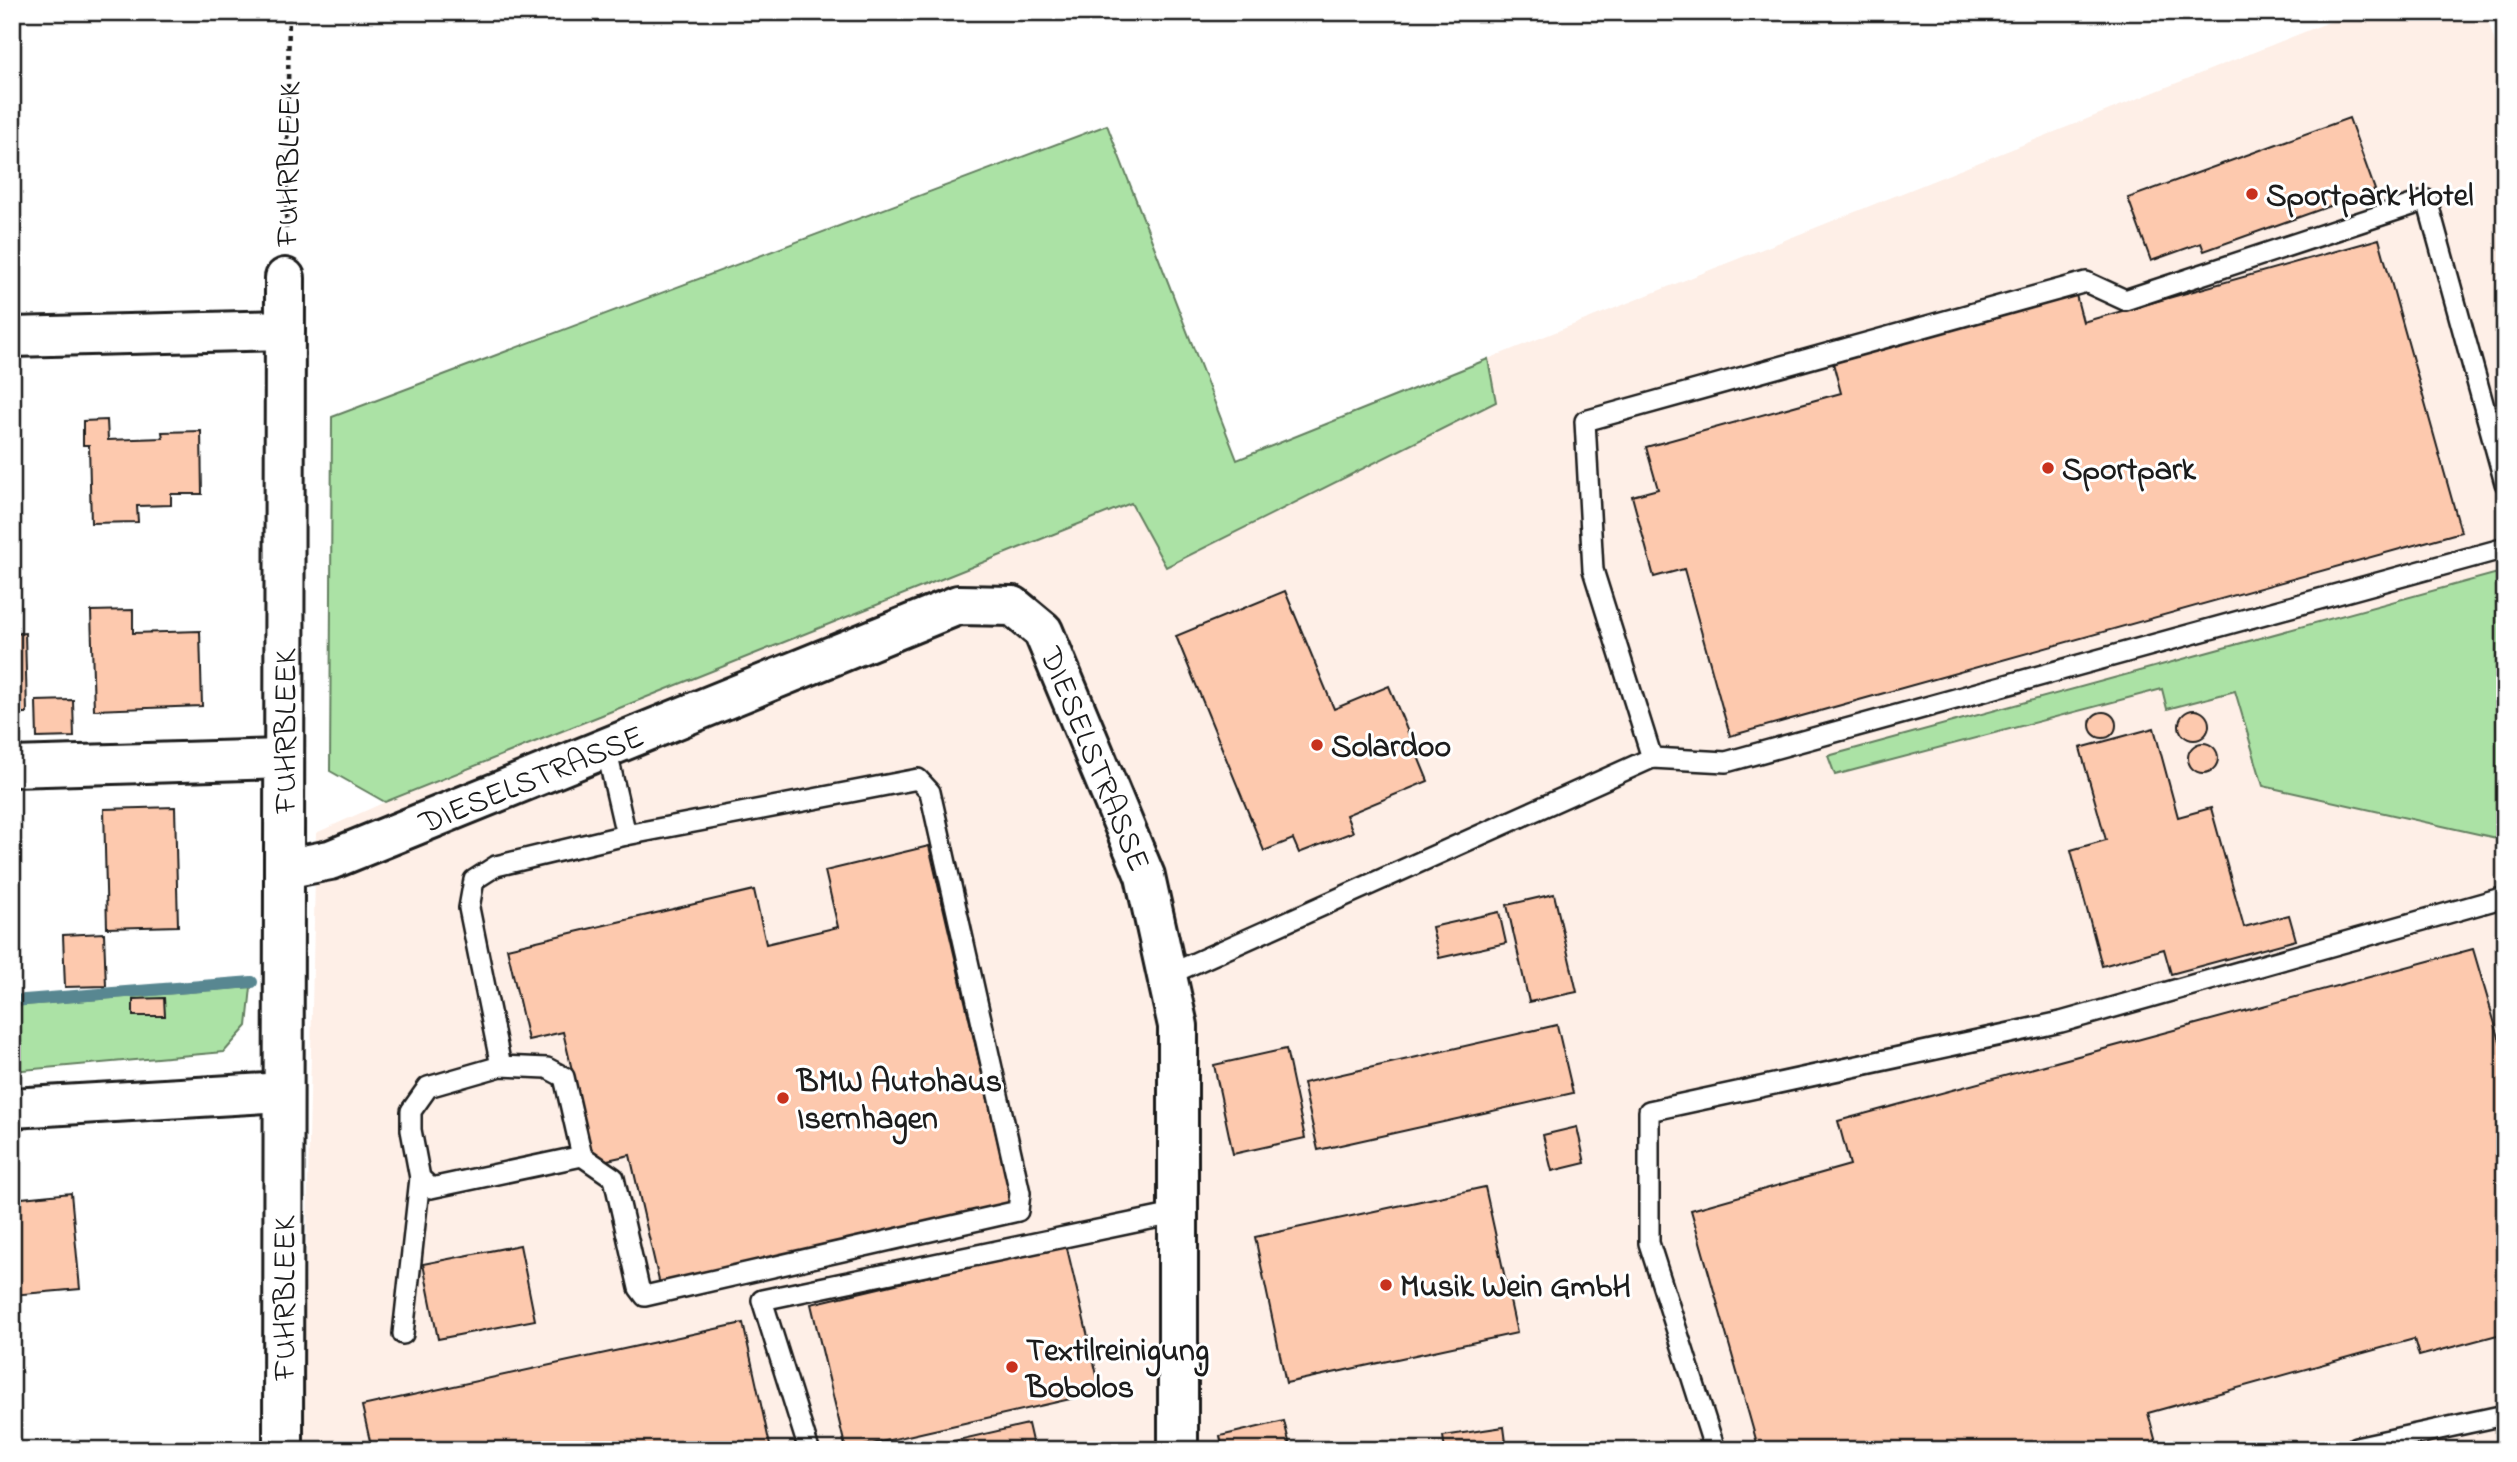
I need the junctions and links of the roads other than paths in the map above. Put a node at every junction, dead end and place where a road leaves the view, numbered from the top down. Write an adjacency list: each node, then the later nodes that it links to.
1 (285, 278): 2 (street, FUHRBLEEK)
2 (285, 330): 3 (street); 8 (street, FUHRBLEEK)
3 (12, 337)
4 (2505, 483): 7 (lane)
5 (2505, 548): 7 (lane)
6 (606, 748): 10 (lane); 11 (street, DIESELSTRASSE); 13 (street, DIESELSTRASSE)
7 (1652, 758): 13 (lane)
8 (284, 759): 9 (street); 11 (street, FUHRBLEEK)
9 (12, 767)
10 (625, 835): 14 (lane); 17 (lane)
11 (284, 869): 15 (street, FUHRBLEEK)
12 (2505, 897): 26 (lane)
13 (1168, 975): 19 (street, DIESELSTRASSE)
14 (501, 1066): 17 (lane); 18 (lane)
15 (283, 1092): 16 (street); 23 (street, FUHRBLEEK)
16 (12, 1108)
17 (582, 1156): 18 (lane)
18 (420, 1178): 20 (lane)
19 (1179, 1213): 24 (lane); 25 (street, DIESELSTRASSE)
20 (404, 1334)
21 (2505, 1415): 22 (lane)
22 (2356, 1447)
23 (283, 1450)
24 (809, 1450)
25 (1178, 1450)
26 (1715, 1450)

